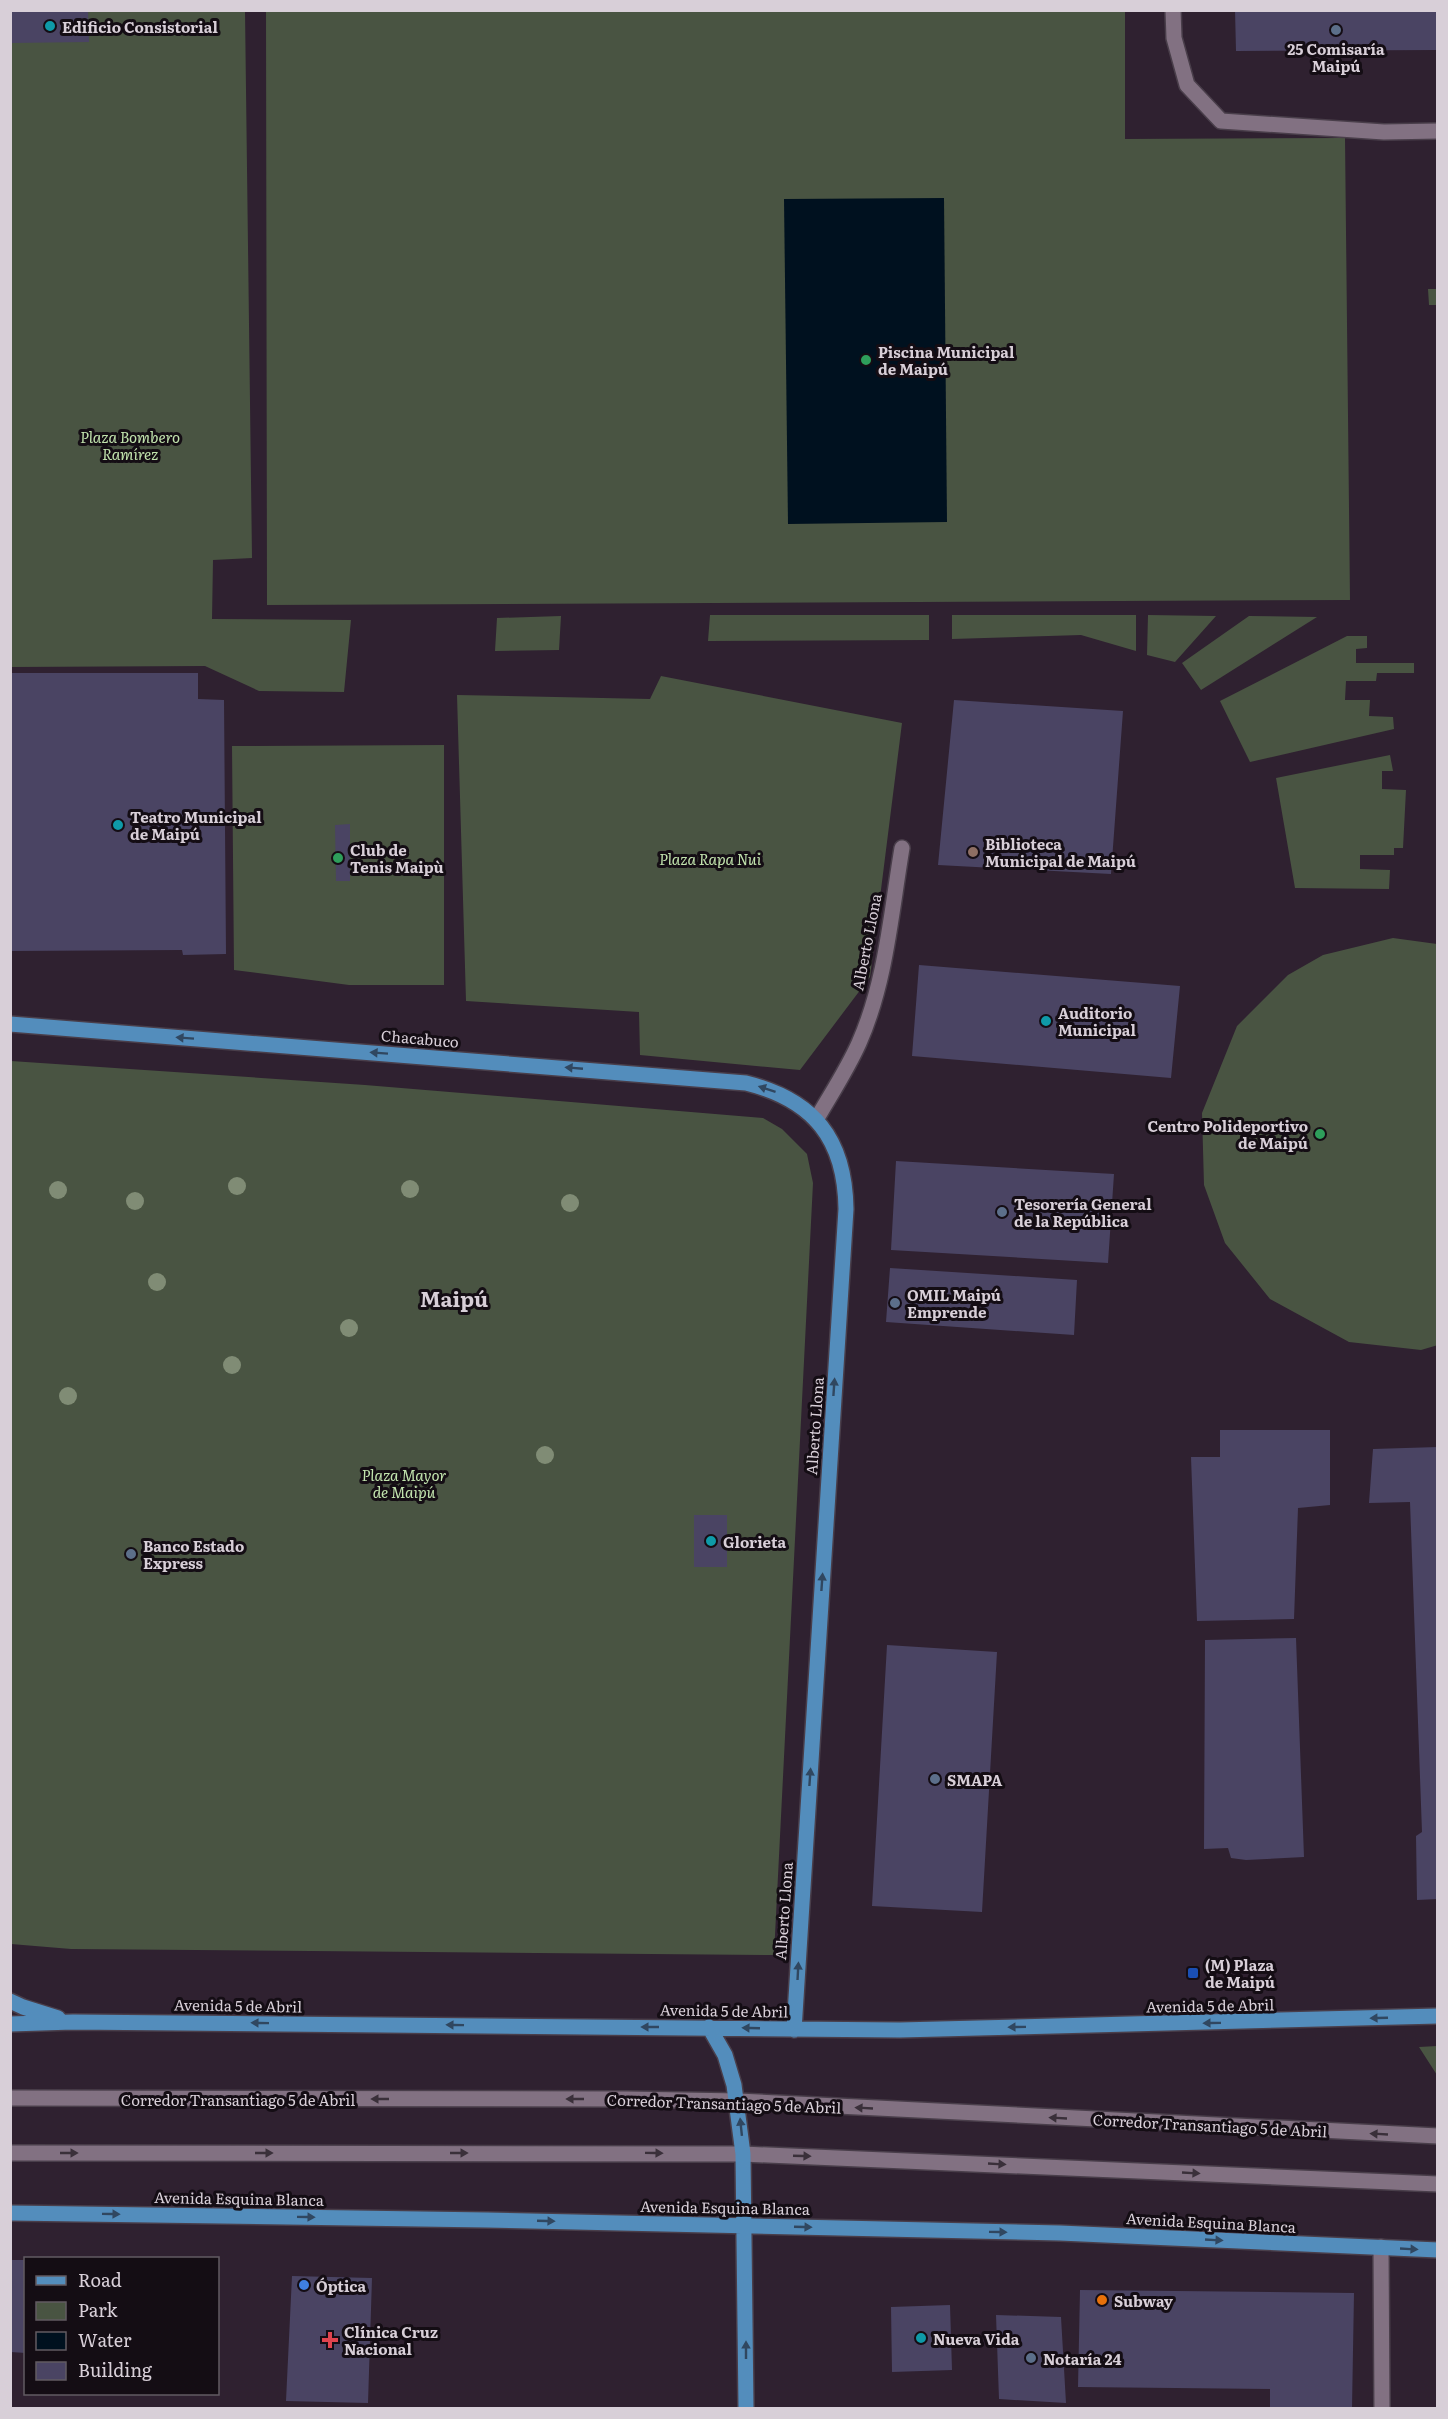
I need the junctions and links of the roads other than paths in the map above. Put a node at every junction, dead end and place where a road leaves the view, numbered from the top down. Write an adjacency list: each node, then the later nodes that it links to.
1 (1173, 10): 2 (street)
2 (1437, 132)
3 (902, 848): 5 (street, Alberto Llona)
4 (10, 1024): 5 (main road, Chacabuco, one-way to 4)
5 (816, 1120): 11 (main road, Alberto Llona, one-way to 5)
6 (10, 2001): 8 (main road)
7 (1437, 2016): 11 (main road, Avenida 5 de Abril, one-way to 11)
8 (73, 2022): 9 (main road, Avenida 5 de Abril); 10 (main road, Avenida 5 de Abril, one-way to 8)
9 (10, 2024)
10 (709, 2027): 11 (main road, Avenida 5 de Abril, one-way to 10); 13 (main road)
11 (794, 2030)
12 (10, 2098): 13 (street, Corredor Transantiago 5 de Abril, one-way to 12)
13 (738, 2101): 14 (street, Corredor Transantiago 5 de Abril, one-way to 13); 16 (main road, one-way to 13)
14 (1437, 2136)
15 (10, 2153): 16 (street, one-way to 16)
16 (743, 2154): 17 (street, one-way to 17); 19 (main road)
17 (1437, 2184)
18 (10, 2213): 19 (main road, Avenida Esquina Blanca, one-way to 19)
19 (745, 2225): 20 (main road, Avenida Esquina Blanca, one-way to 20); 22 (main road, one-way to 19)
20 (1381, 2247): 21 (main road, Avenida Esquina Blanca, one-way to 21); 23 (street)
21 (1437, 2250)
22 (746, 2409)
23 (1382, 2409)

